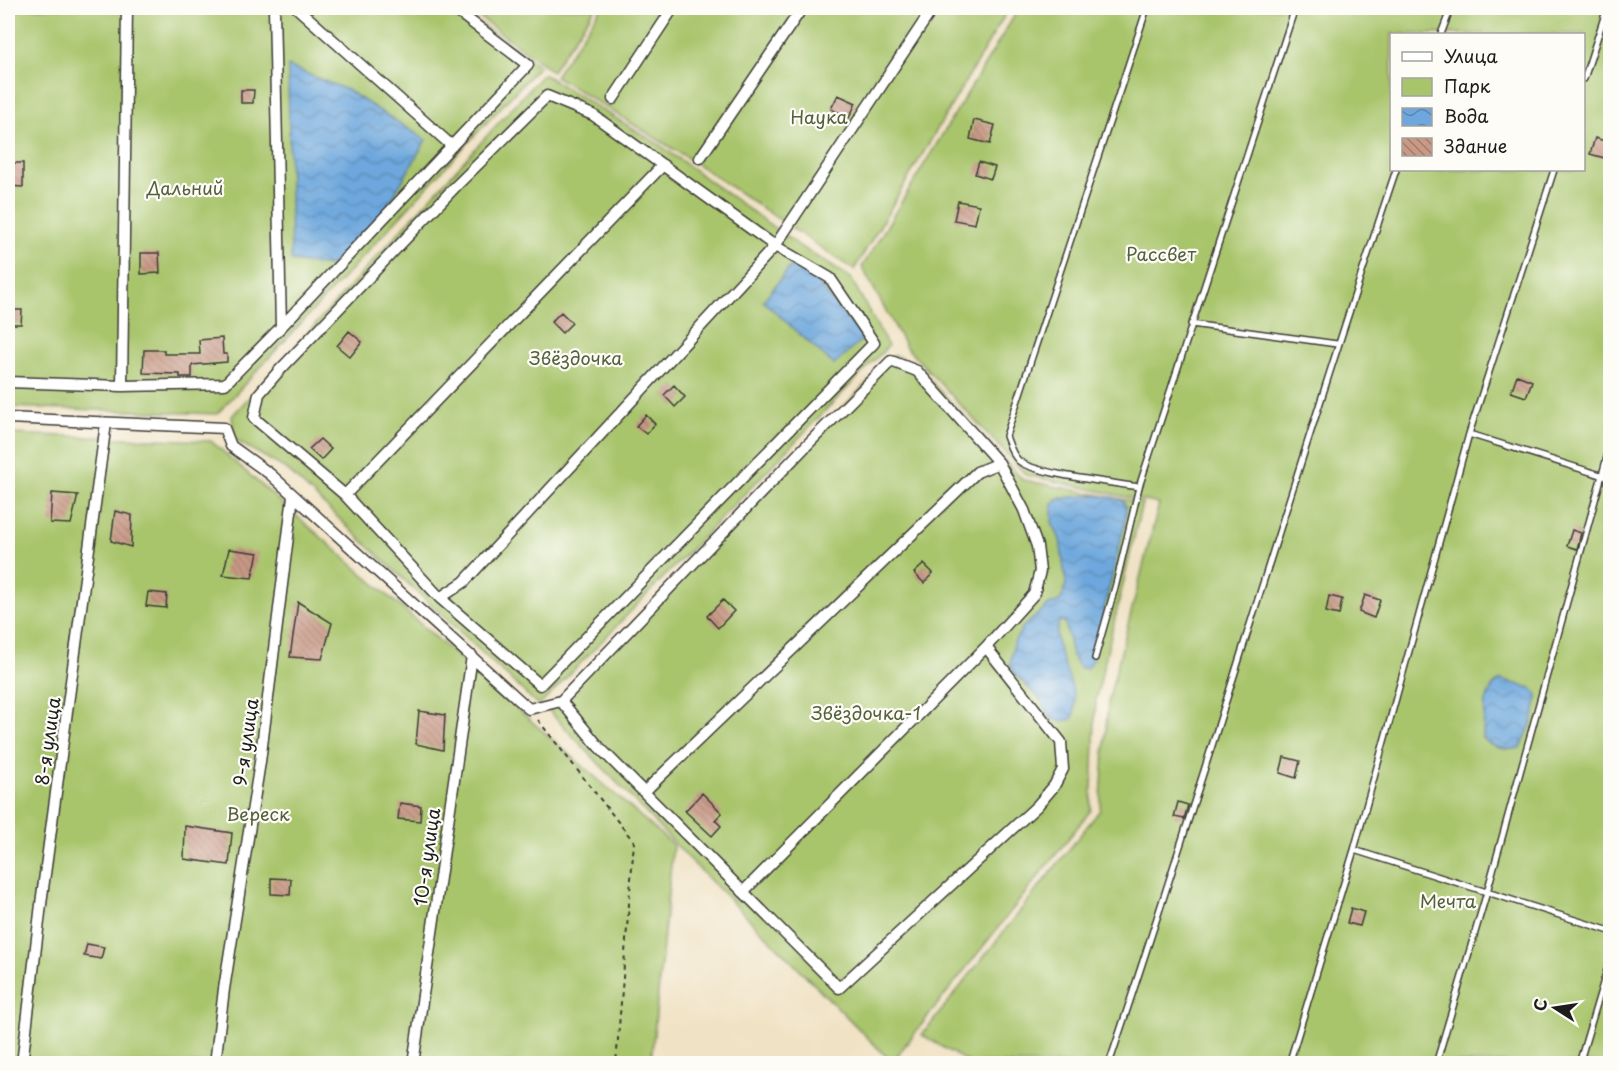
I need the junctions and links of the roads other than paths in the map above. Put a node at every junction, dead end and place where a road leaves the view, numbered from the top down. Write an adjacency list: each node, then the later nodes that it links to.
1 (127, 8): 25 (street)
2 (274, 8): 22 (street)
3 (297, 8): 15 (street)
4 (453, 8): 15 (street)
5 (673, 8): 14 (street)
6 (802, 8): 16 (street)
7 (933, 8): 20 (street)
8 (1147, 8): 33 (lane)
9 (1295, 8): 21 (lane)
10 (1450, 8): 12 (lane)
11 (1607, 8): 13 (lane)
12 (1441, 33)
13 (1585, 76)
14 (613, 99)
15 (452, 146): 22 (street)
16 (700, 158)
17 (663, 165): 20 (street); 34 (street); 34 (street)
18 (1396, 171): 23 (lane)
19 (1554, 171): 28 (lane)
20 (775, 246): 36 (street); 36 (street)
21 (1191, 324): 23 (lane); 33 (lane)
22 (281, 327): 25 (street)
23 (1337, 344): 50 (lane)
24 (8, 382): 25 (street)
25 (122, 386)
26 (8, 418): 27 (street)
27 (106, 423): 35 (street); 47 (street, 8-я улица)
28 (1469, 434): 31 (lane); 42 (lane)
29 (1611, 446): 31 (lane)
30 (999, 463): 37 (street); 40 (street); 41 (street)
31 (1602, 475): 32 (lane); 44 (lane)
32 (1611, 478)
33 (1139, 487): 39 (lane)
34 (345, 495): 36 (street)
35 (293, 496): 38 (street); 48 (street, 9-я улица)
36 (440, 598)
37 (986, 647): 43 (street); 43 (street)
38 (472, 656): 40 (street); 49 (street, 10-я улица)
39 (1095, 658)
40 (561, 701): 41 (street)
41 (644, 792): 43 (street)
42 (1354, 850): 44 (lane); 51 (lane)
43 (742, 892)
44 (1487, 892): 45 (lane); 52 (lane)
45 (1611, 931)
46 (1611, 960): 53 (lane)
47 (22, 1064)
48 (215, 1064)
49 (413, 1064)
50 (1109, 1064)
51 (1289, 1064)
52 (1436, 1064)
53 (1579, 1064)

